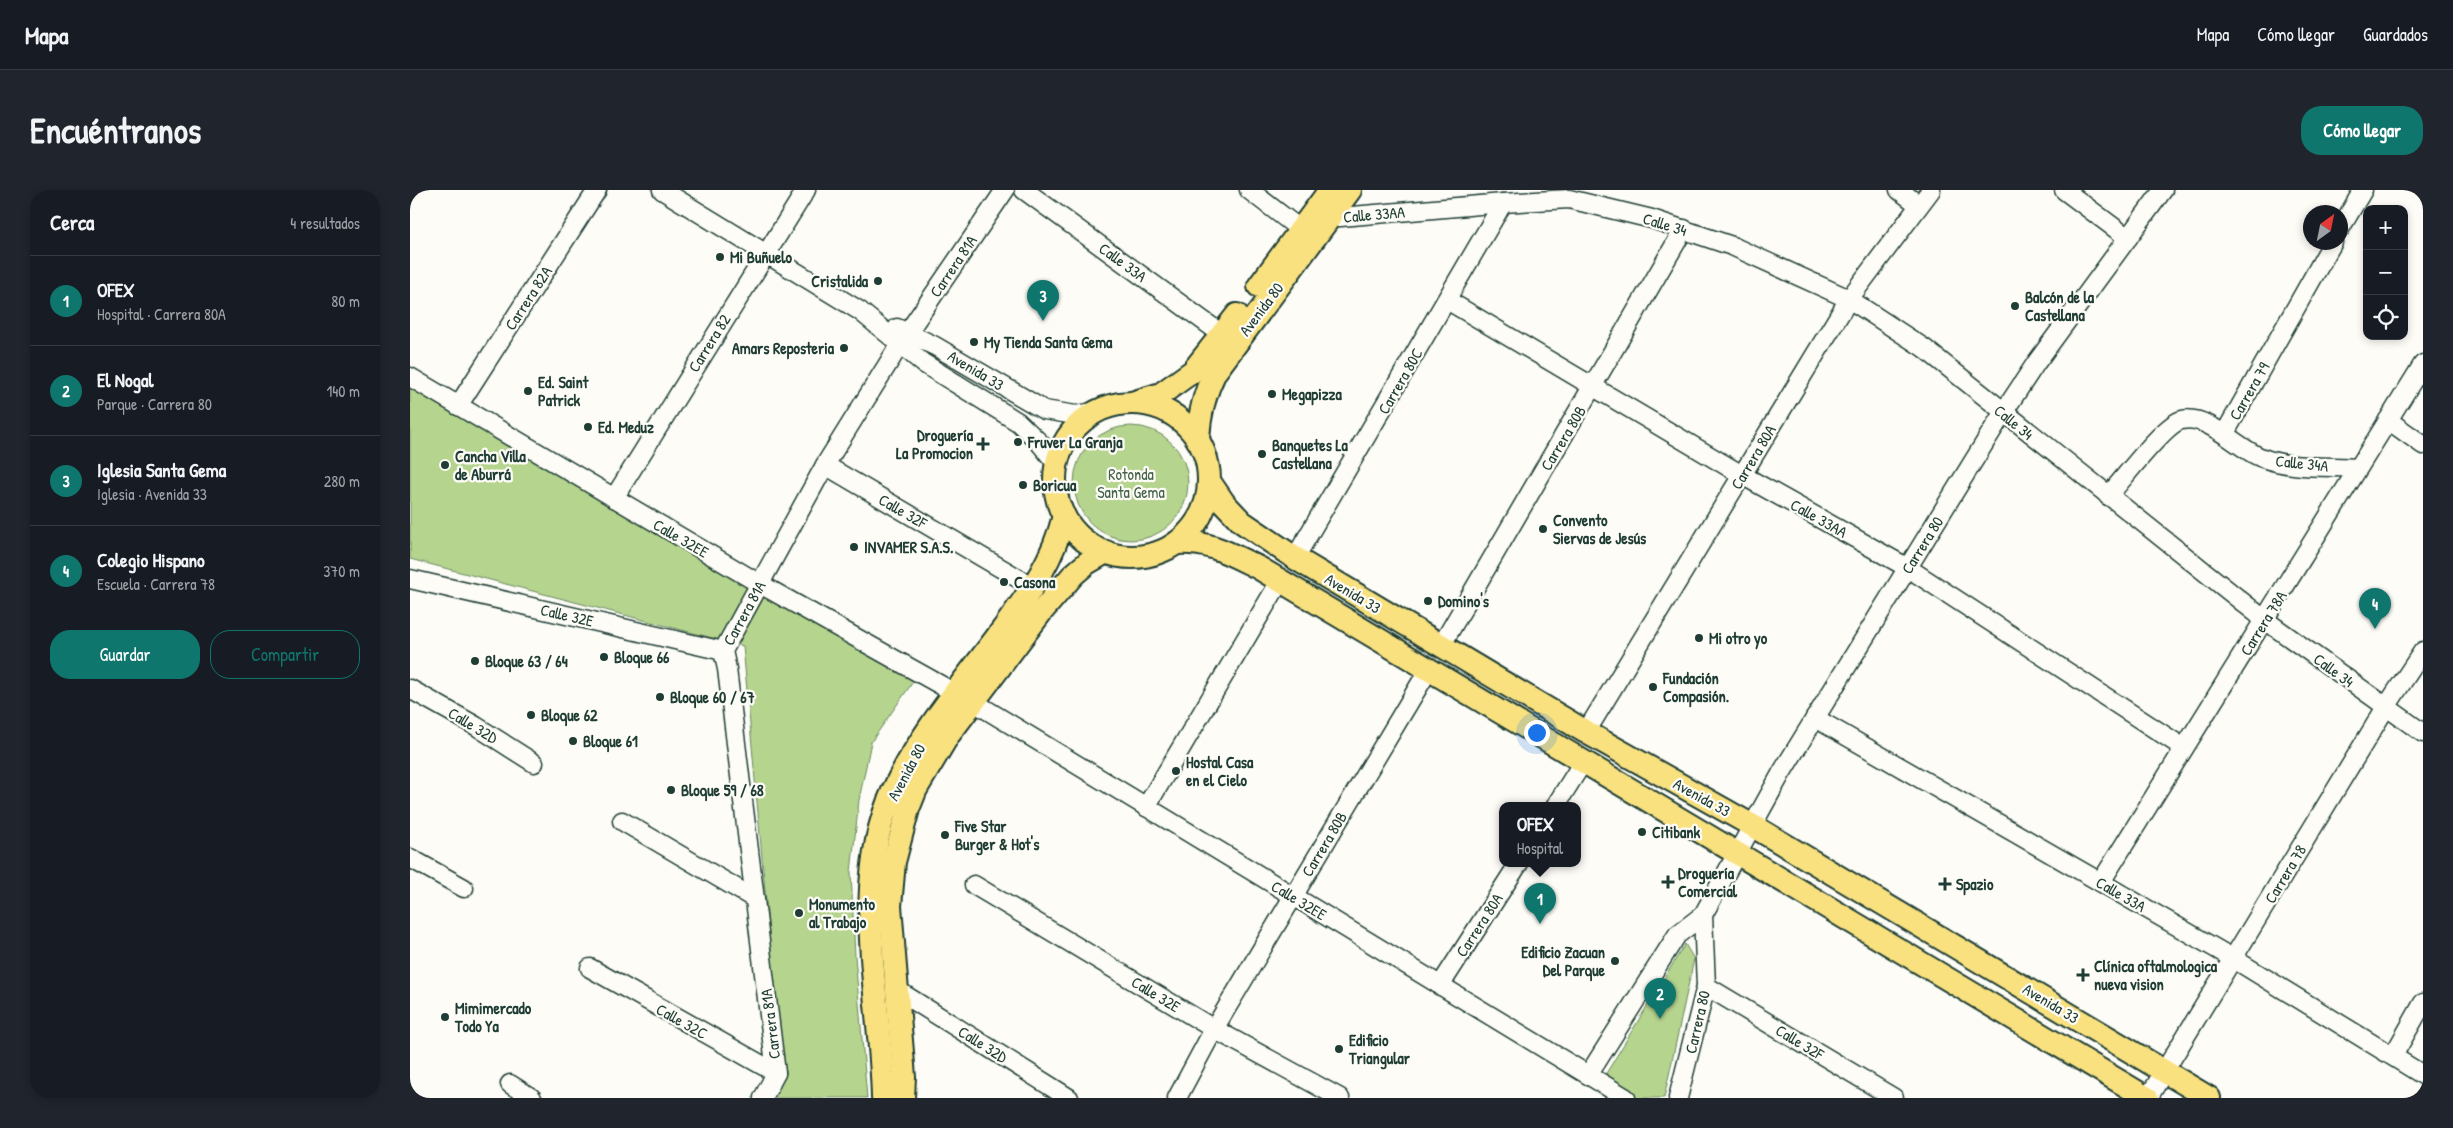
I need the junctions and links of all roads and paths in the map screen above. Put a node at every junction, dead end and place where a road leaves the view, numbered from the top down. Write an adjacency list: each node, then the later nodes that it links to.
1 (597, 190): 32 (street, Carrera 82A)
2 (662, 190): 23 (street, Avenida 33)
3 (806, 190): 23 (street, Carrera 82)
4 (1005, 190): 27 (street, Carrera 81A)
5 (1024, 190): 26 (street, Calle 33A)
6 (1249, 190): 20 (street)
7 (1330, 190): 20 (main road, Avenida 80)
8 (1350, 190): 18 (main road, Avenida 80)
9 (1900, 190): 16 (street)
10 (1931, 190): 16 (street, Carrera 80A)
11 (2064, 190): 21 (street)
12 (2163, 190): 21 (street, Carrera 80)
13 (2363, 190): 17 (street)
14 (1568, 195): 15 (street, Calle 33AA); 19 (street, Calle 34)
15 (1503, 203): 18 (street, Calle 33AA); 25 (street, Carrera 80C)
16 (1919, 206): 24 (street, Carrera 80A)
17 (2348, 215)
18 (1329, 218): 37 (main road, Avenida 80)
19 (1684, 229): 24 (street, Calle 34); 30 (street, Carrera 80B)
20 (1301, 230): 26 (main road, Avenida 80)
21 (2128, 238): 34 (street, Carrera 80)
22 (2328, 250): 36 (street, Carrera 79)
23 (766, 252): 27 (street, Avenida 33); 45 (street, Carrera 82)
24 (1849, 299): 34 (street, Calle 34); 42 (street, Carrera 80A)
25 (1447, 300): 30 (street, Calle 33AA); 49 (street, Carrera 80C)
26 (1223, 334): 31 (main road, Avenida 80)
27 (904, 339): 33 (street, Avenida 33); 39 (street, Avenida 33); 40 (street, Carrera 81A)
28 (2423, 364): 35 (street, Carrera 78A)
29 (410, 378): 32 (street, Calle 32EE)
30 (1594, 386): 42 (street, Calle 33AA); 56 (street, Carrera 80B)
31 (1134, 402): 33 (main road); 37 (main road)
32 (458, 406): 45 (street, Calle 32EE)
33 (1094, 412): 39 (main road)
34 (2003, 413): 44 (street, Calle 34); 50 (street, Carrera 80)
35 (2388, 420): 38 (street); 41 (street, Carrera 78A)
36 (2224, 433): 41 (street, Calle 34A); 44 (street, Carrera 79)
37 (1198, 440): 43 (main road)
38 (2423, 446)
39 (1057, 464): 46 (main road)
40 (825, 465): 53 (street, Carrera 81A); 54 (street, Calle 32F)
41 (2358, 468): 55 (street, Carrera 78A)
42 (1742, 475): 50 (street, Calle 33AA); 64 (street, Carrera 80A)
43 (1210, 481): 47 (main road); 49 (main road, Avenida 33)
44 (2108, 496): 55 (street, Calle 34)
45 (614, 498): 53 (street, Calle 32EE)
46 (1064, 516): 48 (main road); 54 (main road, Avenida 80)
47 (1177, 543): 48 (main road); 52 (main road, Avenida 33)
48 (1106, 552): 61 (main road, Avenida 80)
49 (1295, 558): 56 (main road, Avenida 33)
50 (1908, 568): 63 (street, Carrera 80); 66 (street, Calle 33AA)
51 (410, 580): 57 (street, Calle 32E)
52 (1280, 580): 59 (main road, Avenida 33); 70 (street)
53 (760, 584): 57 (street, Carrera 81A); 61 (street, Calle 32EE)
54 (1033, 587): 61 (main road, Avenida 80)
55 (2265, 620): 62 (street, Calle 34); 66 (street, Carrera 78A)
56 (1441, 646): 64 (main road, Avenida 33)
57 (723, 651): 80 (street, Carrera 81A)
58 (2423, 651): 62 (street, Carrera 78)
59 (1429, 669): 67 (main road, Avenida 33); 79 (street, Carrera 80B)
60 (410, 689): 68 (street, Calle 32D)
61 (964, 697): 70 (street, Calle 32EE); 86 (main road, Avenida 80); 97 (main road, Avenida 80)
62 (2386, 707): 65 (street, Calle 34); 82 (street, Carrera 78)
63 (1815, 718): 72 (street, Carrera 80); 76 (street, Calle 33A)
64 (1586, 732): 72 (main road, Avenida 33)
65 (2423, 734)
66 (2184, 748): 76 (street, Carrera 78A)
67 (1584, 762): 69 (street); 73 (main road, Avenida 33)
68 (534, 763)
69 (1558, 802)
70 (1146, 807): 79 (street, Calle 32EE)
71 (622, 821): 80 (street)
72 (1753, 826): 73 (street, Carrera 80); 90 (main road, Avenida 33)
73 (1737, 854): 81 (street, Carrera 80); 105 (main road, Avenida 33)
74 (410, 858): 78 (street)
75 (1516, 867): 84 (street, Carrera 80A)
76 (2101, 882): 82 (street, Calle 33A)
77 (974, 885): 88 (street, Calle 32E)
78 (464, 888)
79 (1293, 896): 84 (street, Calle 32EE); 88 (street, Carrera 80B)
80 (755, 899): 91 (street, Carrera 81A)
81 (1703, 915): 85 (street, Carrera 80); 92 (street, Carrera 80)
82 (2234, 959): 89 (street, Calle 33A); 90 (street, Carrera 78)
83 (590, 968): 91 (street, Calle 32C)
84 (1440, 986): 92 (street, Calle 32EE)
85 (1706, 986): 103 (street, Carrera 80); 104 (street, Calle 32F)
86 (897, 990): 98 (main road, Avenida 80); 99 (street, Calle 32D)
87 (2423, 1003): 89 (street)
88 (1214, 1029): 100 (street, Carrera 80B); 101 (street, Calle 32E)
89 (2392, 1056): 93 (street, Calle 33A)
90 (2166, 1072): 105 (street, Carrera 78); 106 (main road, Avenida 33)
91 (776, 1073): 96 (street, Carrera 81A)
92 (1589, 1074): 102 (street, Calle 32EE)
93 (2423, 1075)
94 (510, 1084): 95 (street)
95 (532, 1098)
96 (763, 1098)
97 (883, 1098)
98 (903, 1098)
99 (1069, 1098)
100 (1177, 1098)
101 (1340, 1098)
102 (1626, 1098)
103 (1678, 1098)
104 (1894, 1098)
105 (2147, 1098)
106 (2209, 1098)

